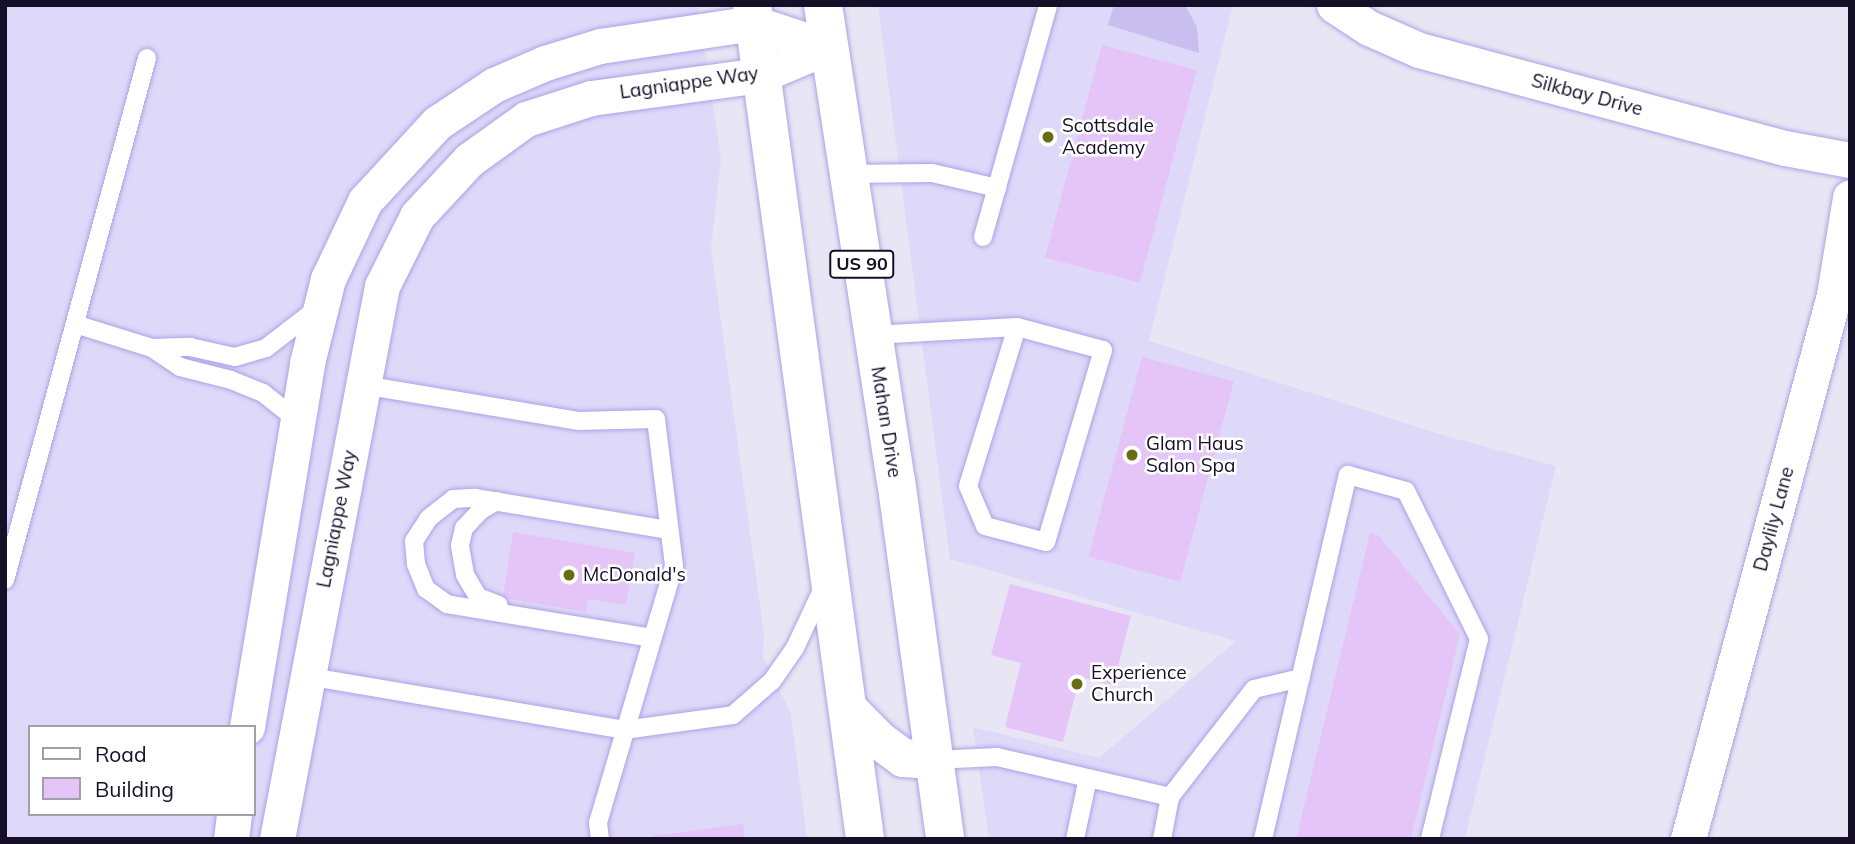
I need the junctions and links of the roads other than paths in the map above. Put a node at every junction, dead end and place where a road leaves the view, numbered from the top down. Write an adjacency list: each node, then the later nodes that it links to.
1 (823, 5): 5 (main road, Mahan Drive / US 90)
2 (1334, 5): 8 (street, Silkbay Drive)
3 (1048, 6): 10 (lane)
4 (753, 14): 5 (street); 7 (main road); 13 (street)
5 (827, 47): 7 (street, Lagniappe Way); 9 (main road, Mahan Drive / US 90)
6 (147, 58): 14 (lane)
7 (761, 75): 18 (street, Lagniappe Way); 22 (main road)
8 (1850, 160)
9 (847, 174): 10 (lane); 16 (main road, Mahan Drive / US 90)
10 (997, 188): 12 (lane)
11 (1850, 197): 45 (street, Daylily Lane)
12 (984, 237)
13 (322, 304): 17 (lane); 19 (street)
14 (75, 324): 17 (lane); 23 (lane)
15 (1017, 327): 15 (lane); 16 (lane)
16 (873, 335): 32 (main road, Mahan Drive / US 90)
17 (152, 348): 19 (lane)
18 (363, 385): 21 (lane); 27 (street, Lagniappe Way)
19 (298, 420): 26 (street)
20 (497, 501): 21 (lane); 24 (lane); 24 (lane); 25 (lane)
21 (669, 530): 25 (lane)
22 (830, 573): 29 (main road); 31 (lane)
23 (5, 580)
24 (492, 604): 25 (lane)
25 (652, 638): 31 (lane)
26 (257, 664): 27 (street); 30 (street)
27 (306, 676): 31 (lane); 37 (street, Lagniappe Way)
28 (1301, 678): 34 (lane); 43 (lane); 44 (lane)
29 (849, 710): 32 (main road); 39 (main road)
30 (247, 725)
31 (624, 730): 38 (lane)
32 (933, 760): 33 (lane); 40 (main road, Mahan Drive / US 90)
33 (1088, 778): 34 (lane); 41 (lane)
34 (1170, 797): 42 (lane)
35 (234, 816): 36 (street)
36 (231, 839)
37 (277, 839)
38 (600, 839)
39 (865, 839)
40 (945, 839)
41 (1075, 839)
42 (1162, 839)
43 (1263, 839)
44 (1430, 839)
45 (1688, 839)

